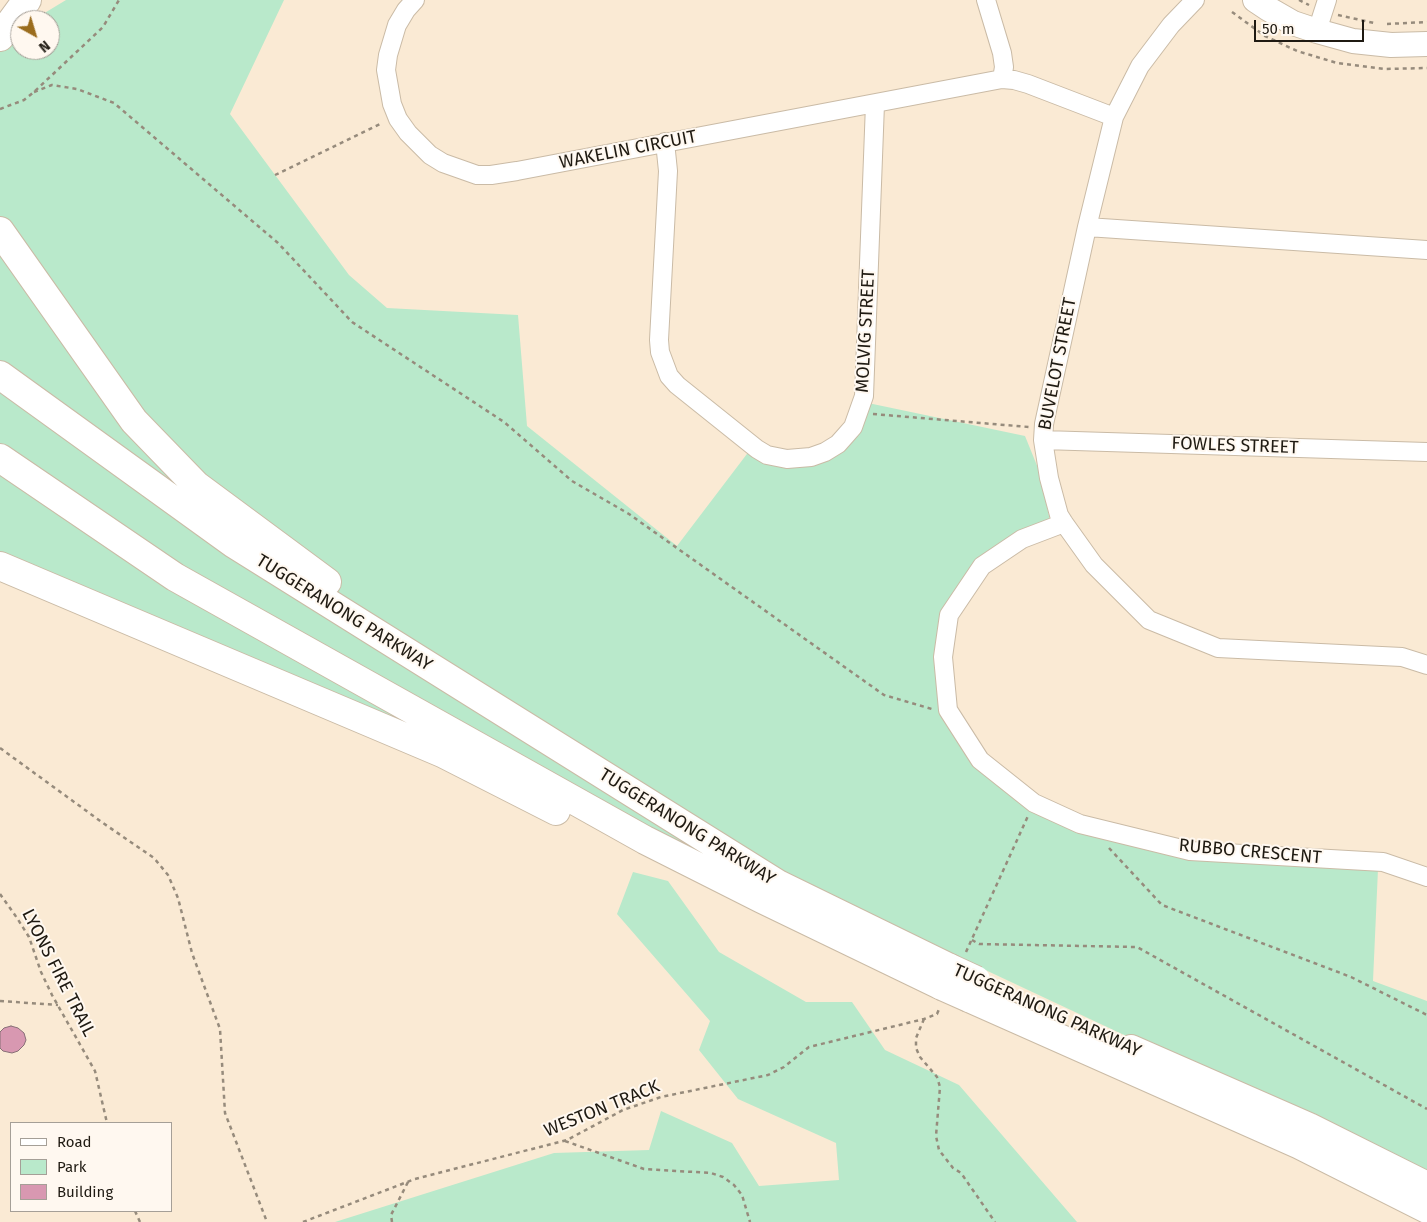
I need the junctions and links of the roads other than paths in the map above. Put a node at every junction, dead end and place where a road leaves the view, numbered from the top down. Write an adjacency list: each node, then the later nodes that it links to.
1 (28, 0): 7 (highway)
2 (415, 0): 12 (street, WAKELIN CIRCUIT)
3 (986, 0): 9 (street)
4 (1195, 0): 11 (street, BUVELOT STREET)
5 (1255, 0): 6 (street)
6 (1322, 14): 8 (street)
7 (0, 37)
8 (1427, 44)
9 (1002, 79): 10 (street, WAKELIN CIRCUIT); 11 (street, WAKELIN CIRCUIT)
10 (875, 104): 12 (street, WAKELIN CIRCUIT); 12 (street, MOLVIG STREET)
11 (1114, 117): 13 (street, BUVELOT STREET)
12 (665, 142)
13 (1087, 227): 15 (street); 17 (street, BUVELOT STREET)
14 (0, 231): 23 (highway)
15 (1427, 250)
16 (0, 375): 23 (highway, TUGGERANONG PARKWAY)
17 (1044, 432): 18 (street, FOWLES STREET); 20 (street, BUVELOT STREET)
18 (1427, 452)
19 (0, 458): 25 (highway, TUGGERANONG PARKWAY)
20 (1064, 524): 22 (street, BUVELOT STREET); 24 (street, RUBBO CRESCENT)
21 (0, 566): 25 (highway)
22 (1427, 664)
23 (622, 786): 26 (highway, TUGGERANONG PARKWAY)
24 (1427, 877)
25 (762, 899): 26 (highway, TUGGERANONG PARKWAY)
26 (949, 979): 27 (highway, TUGGERANONG PARKWAY, bridge)
27 (973, 989): 28 (highway, TUGGERANONG PARKWAY); 29 (highway, TUGGERANONG PARKWAY)
28 (1427, 1186)
29 (1427, 1209)

